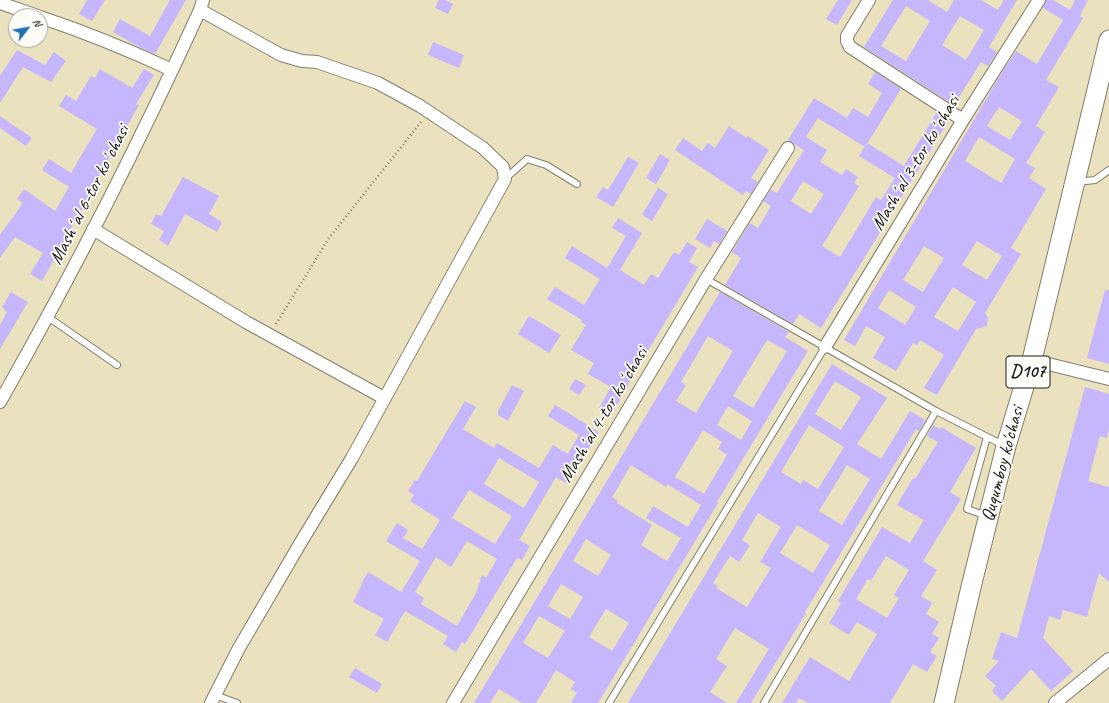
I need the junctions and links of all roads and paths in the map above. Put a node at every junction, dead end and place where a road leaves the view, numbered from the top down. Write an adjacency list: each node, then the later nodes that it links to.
1 (869, 0): 10 (street)
2 (1039, 0): 10 (street, Mashʼal 3-tor koʼchasi)
3 (0, 3): 5 (street)
4 (202, 5): 8 (street, Mashʼal 6-tor koʼchasi); 9 (street)
5 (15, 8)
6 (48, 19): 8 (street)
7 (1109, 40): 14 (main road, Ququmboy ko'chasi / D107)
8 (172, 70): 16 (street, Mashʼal 6-tor koʼchasi)
9 (428, 112): 13 (street); 19 (path)
10 (963, 120): 20 (street, Mashʼal 3-tor koʼchasi)
11 (788, 148): 17 (street, Mashʼal 4-tor koʼchasi)
12 (1109, 170): 14 (lane)
13 (505, 178): 15 (lane); 24 (street)
14 (1074, 182): 21 (main road, Ququmboy ko'chasi / D107)
15 (577, 184)
16 (93, 229): 18 (street, Mashʼal 6-tor koʼchasi); 19 (street)
17 (706, 279): 20 (lane); 33 (street, Mashʼal 4-tor koʼchasi)
18 (48, 317): 22 (lane); 25 (street, Mashʼal 6-tor koʼchasi)
19 (270, 335): 24 (street)
20 (825, 346): 26 (lane); 34 (lane)
21 (1032, 360): 23 (street); 28 (main road, Ququmboy ko'chasi / D107)
22 (117, 365)
23 (1109, 379)
24 (384, 398): 31 (street)
25 (0, 402)
26 (936, 411): 27 (lane); 35 (lane)
27 (987, 437): 28 (lane); 29 (lane)
28 (1006, 446): 29 (main road, Ququmboy ko'chasi / D107)
29 (988, 516): 36 (main road, Ququmboy ko'chasi / D107)
30 (1109, 658): 37 (street)
31 (213, 699): 32 (lane)
32 (237, 703)
33 (454, 703)
34 (609, 703)
35 (764, 703)
36 (944, 703)
37 (1055, 703)

